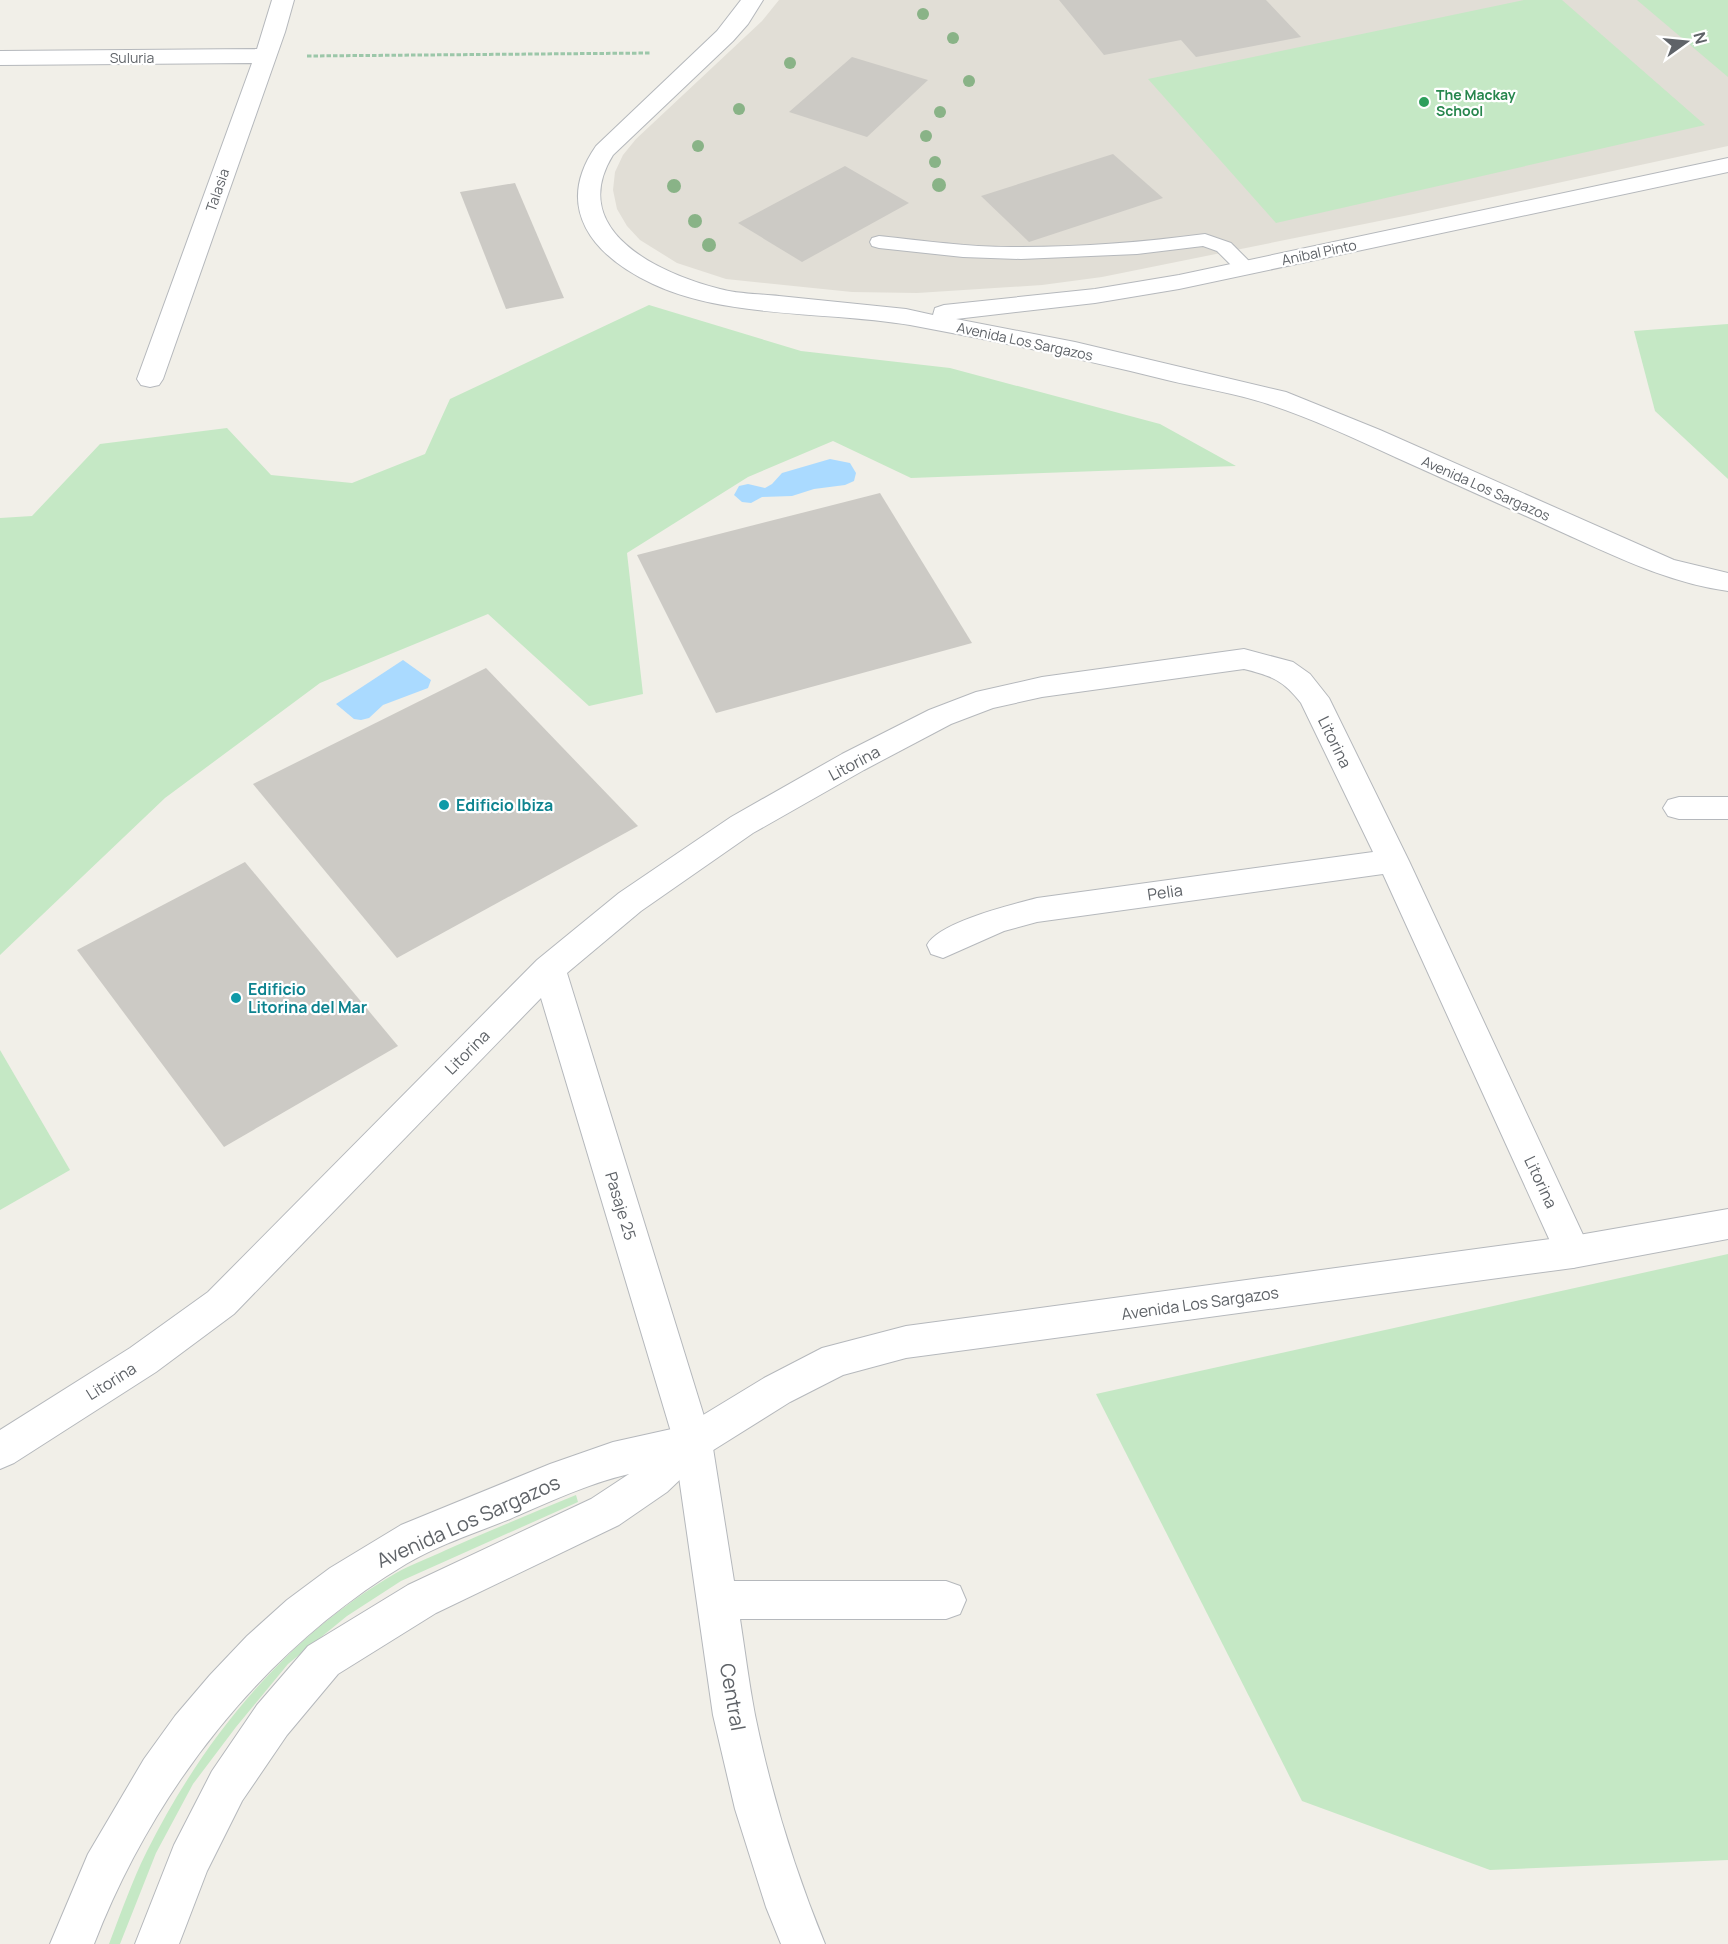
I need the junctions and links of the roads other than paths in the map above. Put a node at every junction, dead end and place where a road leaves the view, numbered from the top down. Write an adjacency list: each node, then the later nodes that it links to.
1 (283, 0): 3 (street, Talasia)
2 (752, 0): 8 (street, Avenida Los Sargazos)
3 (264, 56): 4 (street, Suluria); 9 (street, Talasia)
4 (0, 58)
5 (1728, 165): 7 (street, Aníbal Pinto)
6 (879, 242): 7 (lane)
7 (1245, 268): 8 (street, Aníbal Pinto)
8 (906, 317): 10 (street, Avenida Los Sargazos)
9 (150, 379)
10 (1728, 582)
11 (1679, 808): 12 (street)
12 (1728, 808)
13 (1393, 861): 14 (street, Pelia); 15 (street, Litorina); 17 (street, Litorina)
14 (943, 945)
15 (549, 969): 18 (street, Pasaje 25); 19 (street, Litorina)
16 (1728, 1224): 17 (street, Avenida Los Sargazos)
17 (1573, 1252): 18 (street, Avenida Los Sargazos)
18 (693, 1442): 20 (street, Central); 22 (street, Avenida Los Sargazos); 23 (street, Avenida Los Sargazos)
19 (0, 1451)
20 (717, 1600): 21 (street); 24 (street, Central)
21 (946, 1600)
22 (72, 1944)
23 (157, 1944)
24 (803, 1944)

